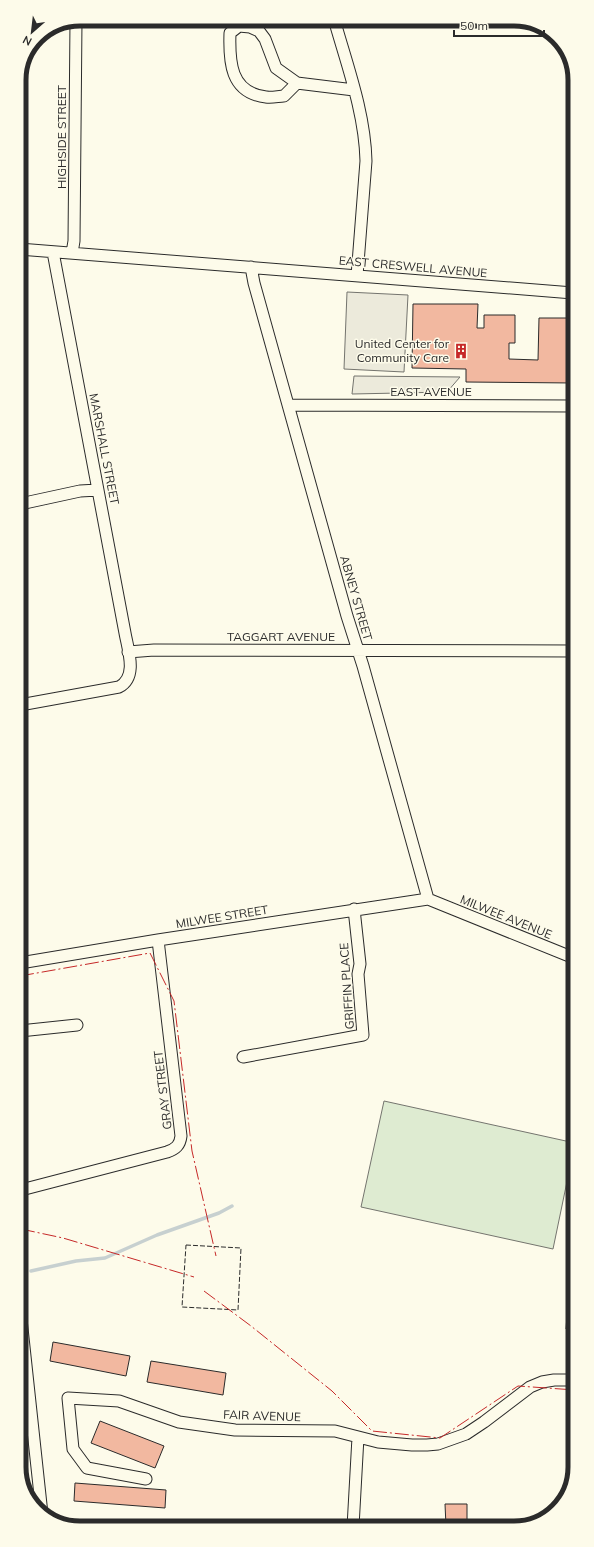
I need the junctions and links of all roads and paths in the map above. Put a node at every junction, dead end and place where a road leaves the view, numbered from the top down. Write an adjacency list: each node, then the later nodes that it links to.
1 (76, 26): 7 (street, HIGHSIDE STREET)
2 (336, 26): 4 (street)
3 (297, 82): 3 (street); 4 (street)
4 (354, 90): 9 (street)
5 (26, 250): 6 (street, EAST CRESWELL AVENUE)
6 (53, 252): 7 (street, EAST CRESWELL AVENUE); 13 (street, MARSHALL STREET)
7 (72, 252): 8 (street, EAST CRESWELL AVENUE)
8 (251, 267): 9 (street, EAST CRESWELL AVENUE); 11 (street, ABNEY STREET)
9 (357, 276): 10 (street, EAST CRESWELL AVENUE)
10 (568, 293)
11 (288, 405): 12 (street, EAST AVENUE); 15 (street, ABNEY STREET)
12 (568, 406)
13 (98, 490): 14 (street); 17 (street, MARSHALL STREET)
14 (26, 503)
15 (358, 650): 16 (street, TAGGART AVENUE); 17 (street, TAGGART AVENUE); 19 (street, ABNEY STREET)
16 (568, 651)
17 (128, 652): 18 (street)
18 (26, 704)
19 (428, 899): 20 (street, MILWEE STREET); 22 (street, MILWEE AVENUE)
20 (354, 909): 21 (street, MILWEE STREET); 26 (street, GRIFFIN PLACE)
21 (158, 940): 23 (street, MILWEE STREET); 27 (street, GRAY STREET)
22 (568, 956)
23 (26, 962)
24 (77, 1025): 25 (street)
25 (26, 1030)
26 (243, 1057)
27 (26, 1189)
28 (26, 1377): 32 (street)
29 (568, 1380): 30 (street, FAIR AVENUE)
30 (358, 1437): 31 (street, FAIR AVENUE); 33 (street)
31 (146, 1479)
32 (41, 1504)
33 (353, 1521)

